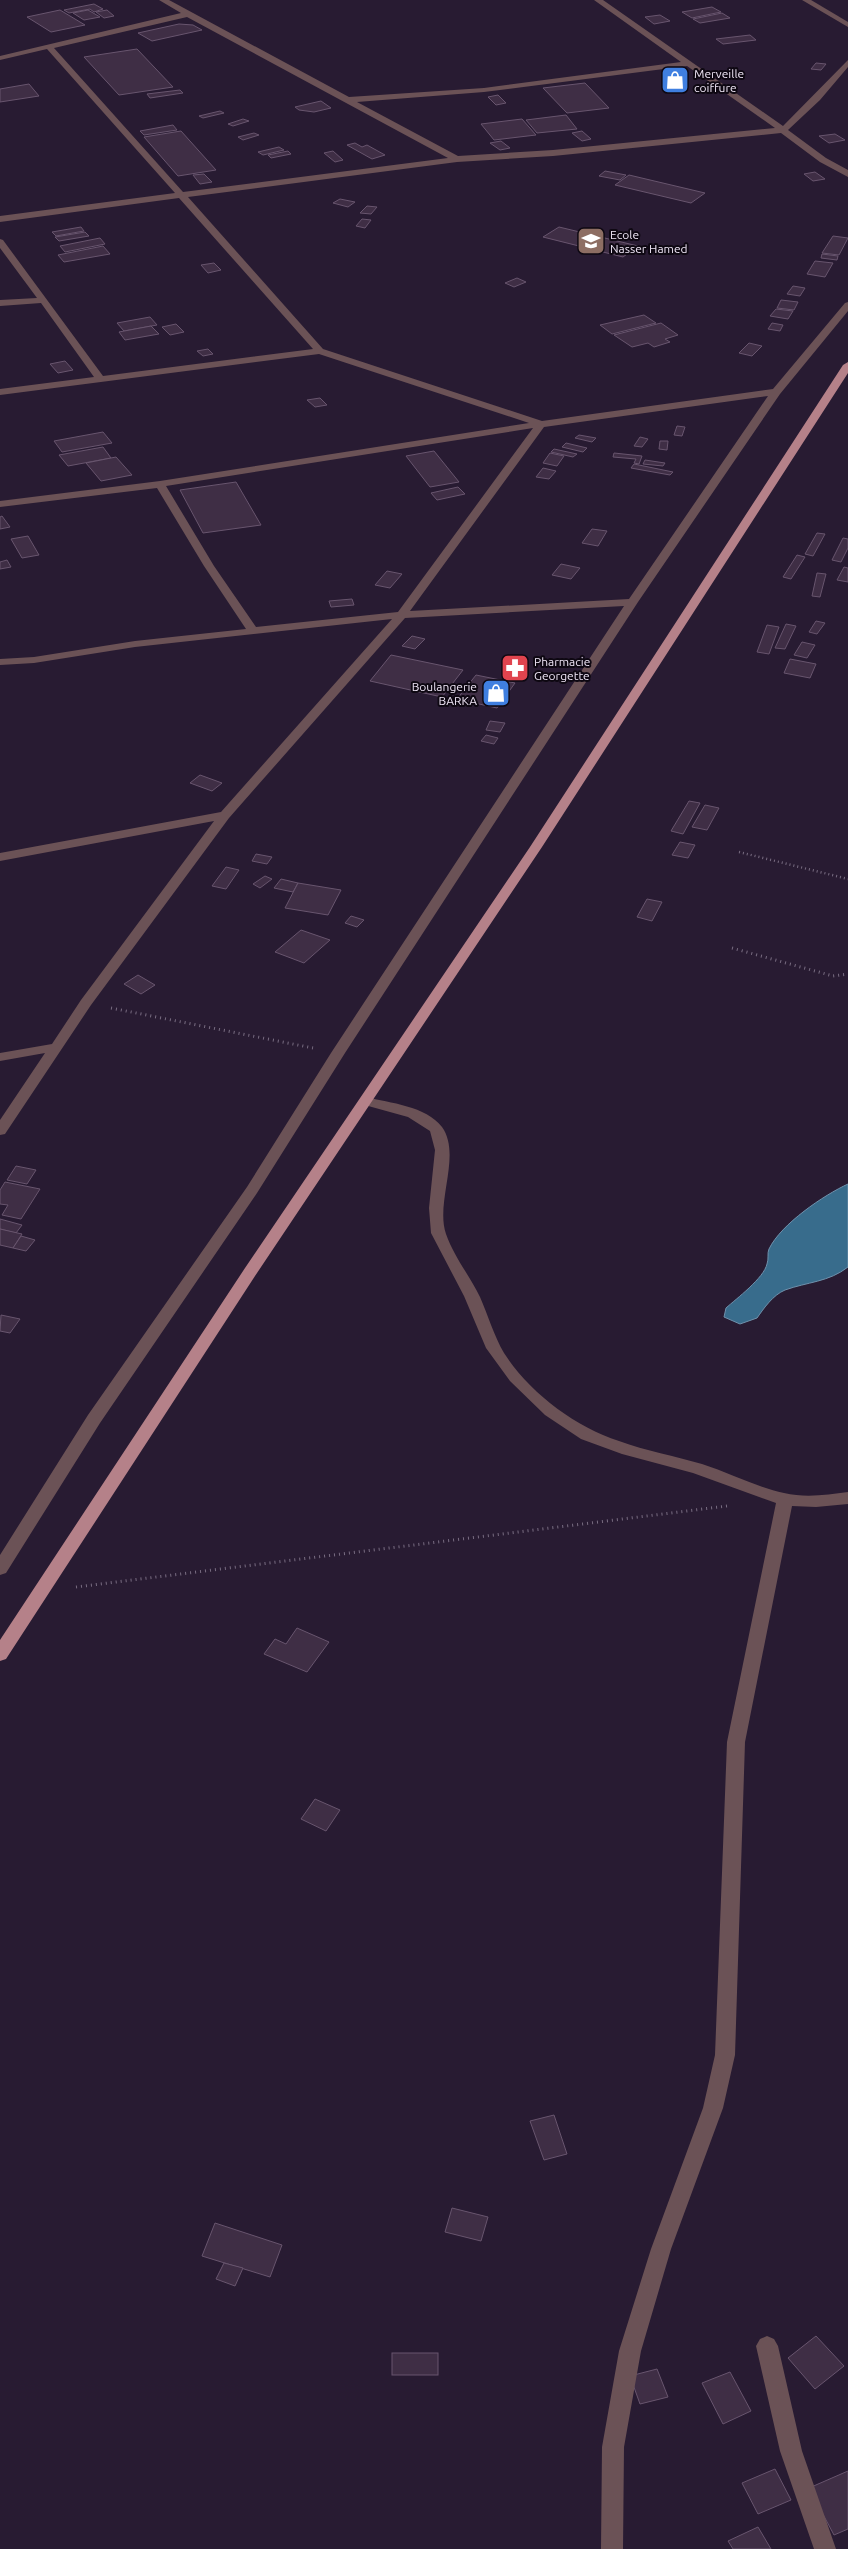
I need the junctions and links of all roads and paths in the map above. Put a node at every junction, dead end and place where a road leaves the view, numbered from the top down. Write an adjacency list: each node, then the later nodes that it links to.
1 (163, 0): 4 (street)
2 (598, 0): 9 (street)
3 (806, 0): 5 (street)
4 (188, 14): 6 (street); 10 (street)
5 (848, 25)
6 (49, 47): 7 (street); 14 (street)
7 (0, 58)
8 (848, 62): 11 (street)
9 (687, 64): 10 (street); 11 (street)
10 (348, 100): 12 (street)
11 (783, 130): 12 (street); 13 (street)
12 (457, 159): 14 (street)
13 (848, 174)
14 (182, 195): 15 (street); 20 (street)
15 (0, 219)
16 (0, 242): 17 (street)
17 (44, 300): 18 (street); 22 (street)
18 (0, 303)
19 (848, 305): 24 (street)
20 (320, 351): 22 (street); 25 (street)
21 (848, 365): 42 (main road)
22 (100, 378): 23 (street)
23 (0, 392)
24 (776, 392): 25 (street); 28 (street)
25 (541, 424): 26 (street); 29 (street)
26 (160, 484): 27 (street); 30 (street)
27 (0, 504)
28 (632, 602): 29 (street); 40 (street)
29 (402, 615): 30 (street); 32 (street)
30 (253, 631): 31 (street)
31 (0, 662)
32 (225, 815): 34 (street); 38 (street)
33 (739, 852): 35 (path)
34 (0, 857)
35 (848, 878)
36 (732, 948): 37 (path)
37 (848, 974)
38 (86, 1003): 39 (street); 40 (path)
39 (57, 1047): 41 (street); 43 (street)
40 (338, 1053): 47 (street)
41 (0, 1057)
42 (366, 1101): 45 (street); 48 (main road)
43 (0, 1131)
44 (848, 1498): 45 (street)
45 (785, 1499): 51 (street)
46 (736, 1505): 48 (path)
47 (0, 1569)
48 (39, 1591): 49 (main road)
49 (0, 1654)
50 (767, 2346): 52 (street)
51 (612, 2549)
52 (825, 2549)

